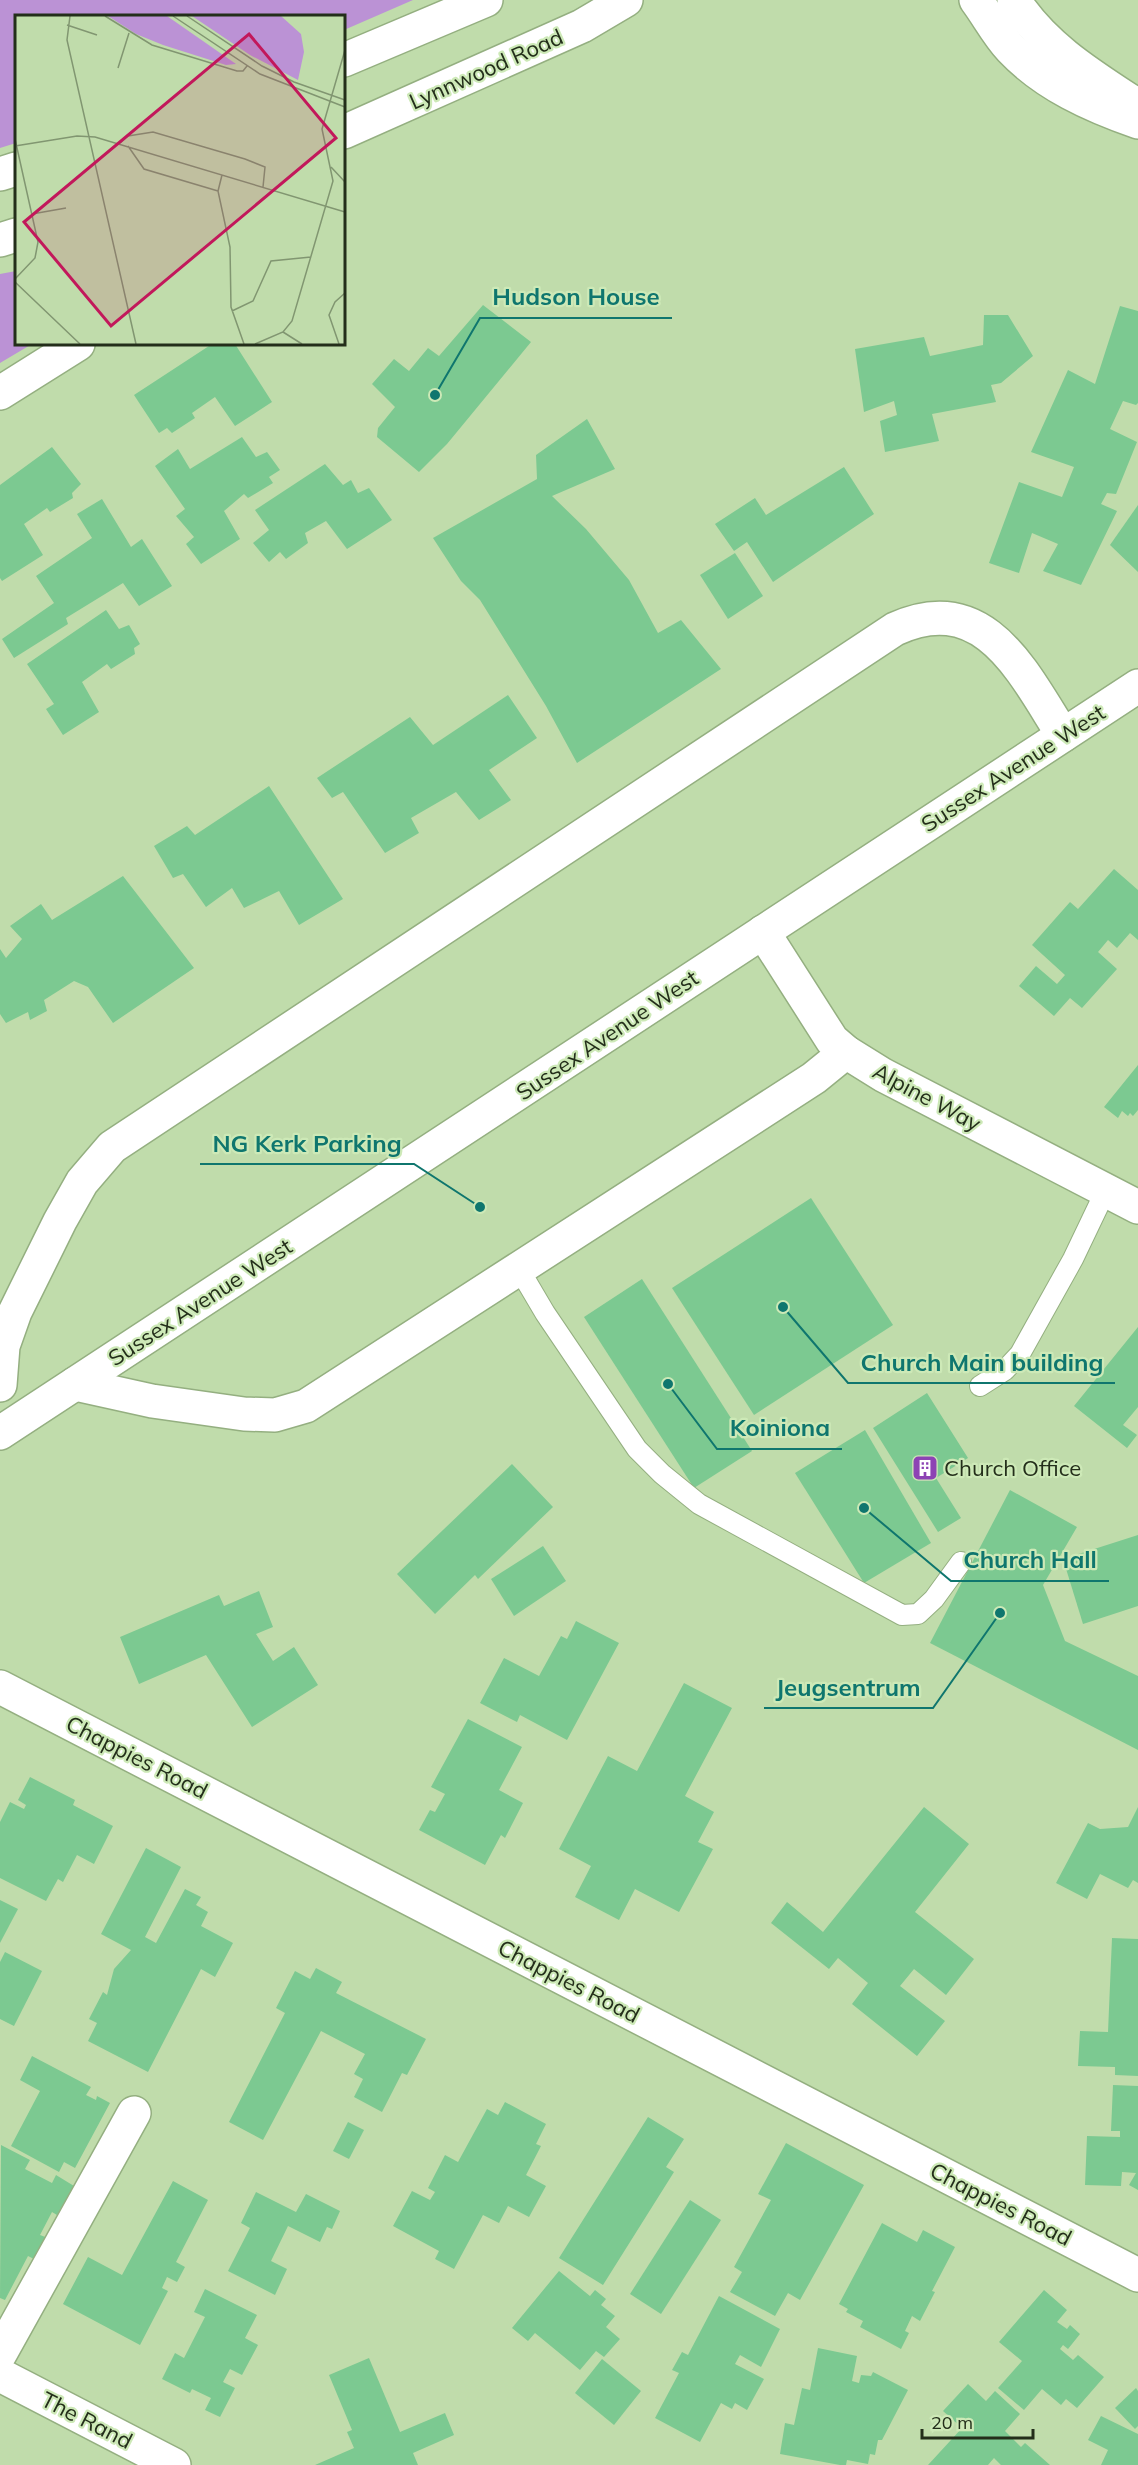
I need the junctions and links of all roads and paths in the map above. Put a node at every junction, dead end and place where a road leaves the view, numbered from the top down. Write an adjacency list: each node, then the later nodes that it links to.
1 (486, 0): 5 (street)
2 (626, 0): 8 (street, Lynnwood Road)
3 (976, 0): 7 (street)
4 (1014, 0): 6 (street)
5 (345, 60)
6 (1138, 106)
7 (1138, 122)
8 (345, 132)
9 (15, 169): 10 (street)
10 (0, 174)
11 (15, 235): 12 (street)
12 (0, 240)
13 (76, 345): 14 (street)
14 (0, 393)
15 (1138, 686): 16 (street, Sussex Avenue West)
16 (1063, 735): 17 (street, Sussex Avenue West); 23 (street)
17 (763, 933): 18 (street, Alpine Way); 22 (street, Sussex Avenue West)
18 (846, 1052): 19 (street, Alpine Way); 21 (street, Sussex Avenue West)
19 (1106, 1190): 20 (street, Alpine Way); 24 (lane)
20 (1138, 1207)
21 (519, 1269): 22 (street, Sussex Avenue West); 27 (lane)
22 (75, 1384): 26 (street, Sussex Avenue West)
23 (0, 1385)
24 (980, 1386)
25 (0, 1392): 26 (street)
26 (2, 1432)
27 (961, 1562)
28 (0, 1687): 30 (street, Chappies Road)
29 (134, 2113): 31 (street)
30 (1138, 2275)
31 (0, 2354)
32 (0, 2375): 33 (street, The Rand)
33 (174, 2465)

